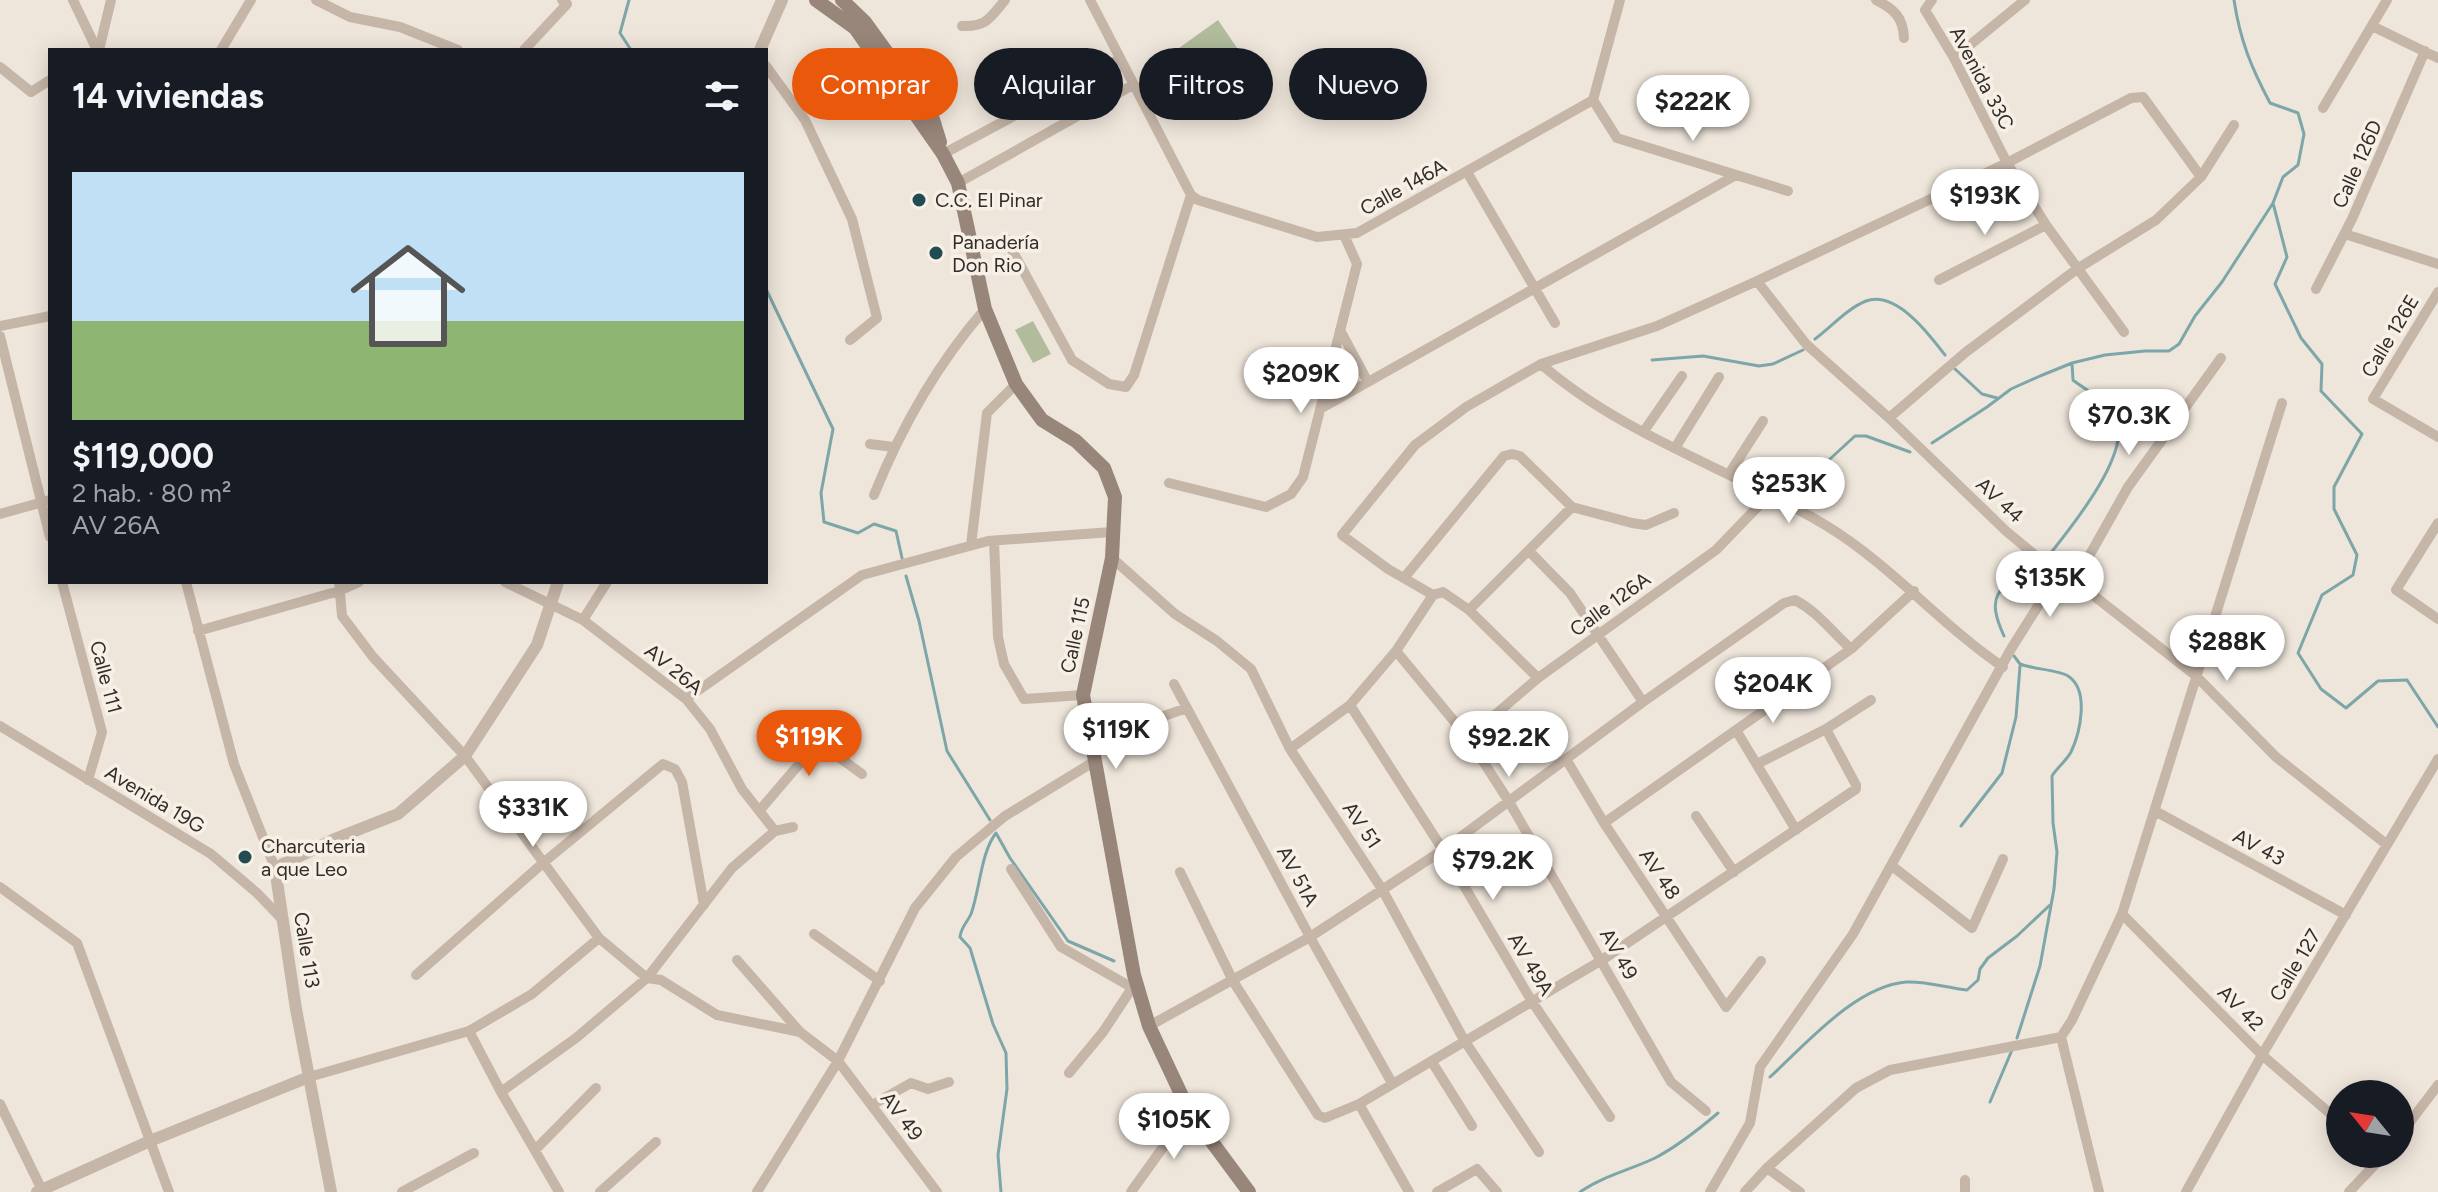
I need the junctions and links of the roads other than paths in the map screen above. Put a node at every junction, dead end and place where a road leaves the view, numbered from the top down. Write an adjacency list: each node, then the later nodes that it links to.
1 (73, 0): 19 (street)
2 (111, 0): 20 (street)
3 (251, 0): 21 (street)
4 (316, 0): 22 (street)
5 (782, 0): 24 (street)
6 (816, 0): 38 (main road, Calle 115)
7 (842, 0): 38 (main road, Calle 115)
8 (1005, 0): 16 (street)
9 (1090, 0): 25 (street)
10 (1620, 0): 34 (street)
11 (1876, 0): 18 (street)
12 (1932, 0): 27 (street, Avenida 33C)
13 (2025, 0): 27 (street)
14 (2387, 0): 17 (street)
15 (566, 1): 23 (street)
16 (962, 26)
17 (2372, 26): 26 (street); 35 (street)
18 (1904, 38)
19 (97, 48)
20 (99, 48)
21 (222, 48)
22 (453, 48)
23 (526, 48)
24 (761, 48)
25 (1114, 48)
26 (2425, 51): 28 (street); 47 (street, Calle 126D)
27 (1954, 58): 39 (street, Avenida 33C)
28 (2438, 58)
29 (1123, 65): 33 (street)
30 (0, 67): 32 (street)
31 (768, 69): 64 (street)
32 (48, 81)
33 (1133, 85): 43 (street); 45 (street)
34 (1593, 100): 40 (street, Calle 146A); 41 (street)
35 (2323, 108)
36 (1006, 120): 38 (street)
37 (2234, 125): 42 (street)
38 (943, 154): 43 (main road, Calle 115)
39 (2007, 163): 42 (street); 46 (street, Avenida 33C); 53 (street)
40 (1467, 172): 48 (street, Calle 146A); 54 (street)
41 (1736, 175): 44 (street); 54 (street)
42 (2201, 177): 51 (street)
43 (958, 183): 57 (main road, Calle 115)
44 (1788, 191)
45 (1191, 195): 48 (street, Calle 146A); 49 (street)
46 (2046, 225): 51 (street, Avenida 33C); 52 (street)
47 (2345, 234): 50 (street); 55 (street, Calle 126D)
48 (1344, 235): 61 (street)
49 (1005, 237)
50 (2438, 264)
51 (2077, 269): 62 (street, Avenida 33C); 73 (street)
52 (1939, 280)
53 (1757, 281): 66 (street); 73 (street, AV 44)
54 (1535, 288): 59 (street); 69 (street)
55 (2316, 289)
56 (2438, 292): 76 (street, Calle 126E)
57 (985, 309): 70 (main road, Calle 115); 78 (street)
58 (48, 316): 60 (street)
59 (1555, 323)
60 (0, 326)
61 (1340, 330): 69 (street); 72 (street)
62 (2124, 332)
63 (0, 336): 84 (street)
64 (850, 340)
65 (2221, 358): 96 (street)
66 (1541, 364): 75 (street); 95 (street)
67 (1682, 376): 75 (street)
68 (1719, 377): 79 (street)
69 (1368, 382): 72 (street)
70 (1016, 384): 89 (main road, Calle 115); 91 (street)
71 (2282, 403): 114 (street)
72 (1320, 409): 81 (street)
73 (1889, 418): 94 (street, AV 44)
74 (1763, 421): 80 (street)
75 (1644, 431): 79 (street)
76 (2438, 437)
77 (870, 444): 78 (street)
78 (893, 447): 83 (street)
79 (1675, 448): 80 (street)
80 (1729, 474): 82 (street)
81 (1169, 483)
82 (1770, 494): 103 (street); 110 (street, Calle 126A)
83 (874, 495)
84 (46, 502): 87 (street)
85 (1572, 507): 86 (street); 92 (street); 95 (street)
86 (1674, 513)
87 (0, 514)
88 (2438, 523): 107 (street)
89 (1112, 532): 90 (street); 93 (main road, Calle 115)
90 (994, 541): 91 (street); 117 (street)
91 (971, 545): 118 (street)
92 (1530, 552): 106 (street); 110 (street)
93 (1112, 558): 117 (main road, Calle 115); 128 (street, AV 51)
94 (2060, 571): 96 (street, AV 44); 113 (street)
95 (1404, 578): 104 (street)
96 (2075, 581): 114 (street, AV 44)
97 (63, 584): 135 (street, Calle 111)
98 (186, 584): 109 (street, Calle 113)
99 (509, 584): 105 (street, AV 26A)
100 (557, 584): 105 (street)
101 (606, 584): 108 (street)
102 (339, 586): 109 (street); 129 (street)
103 (1914, 591): 111 (street); 113 (street)
104 (1433, 595): 106 (street); 112 (street)
105 (551, 605): 108 (street, AV 26A); 129 (street)
106 (1469, 610): 115 (street)
107 (2438, 619)
108 (583, 620): 118 (street, AV 26A)
109 (198, 631): 149 (street, Calle 113)
110 (1597, 636): 115 (street, Calle 126A); 120 (street)
111 (1851, 649): 120 (street); 125 (street)
112 (1396, 651): 121 (street); 126 (street, AV 49)
113 (2003, 667): 148 (street)
114 (2195, 675): 138 (street); 144 (street, AV 44)
115 (1538, 678): 126 (street, Calle 126A)
116 (1174, 684): 122 (street, AV 51A)
117 (1083, 695): 127 (main road, Calle 115)
118 (686, 699): 137 (street, AV 26A)
119 (1871, 700): 124 (street)
120 (1643, 702): 130 (street)
121 (1350, 705): 128 (street); 145 (street, AV 49A)
122 (1187, 708): 127 (street); 161 (street, AV 51A)
123 (0, 726): 135 (street, Avenida 19G)
124 (1826, 729): 133 (street); 142 (street)
125 (1736, 730): 133 (street); 140 (street)
126 (1468, 738): 136 (street, AV 49)
127 (1091, 741): 132 (main road, Calle 115)
128 (1290, 749): 154 (street, AV 51)
129 (465, 756): 147 (street); 149 (street)
130 (1566, 759): 136 (street); 140 (street, AV 48)
131 (2438, 759): 144 (street, Calle 127)
132 (1095, 761): 168 (street); 170 (main road, Calle 115)
133 (1757, 764): 142 (street)
134 (862, 774): 137 (street)
135 (88, 780): 159 (street, Avenida 19G)
136 (1508, 800): 145 (street); 164 (street, AV 49)
137 (760, 810): 143 (street, AV 26A)
138 (2155, 811): 156 (street); 157 (street, AV 43)
139 (1696, 816): 152 (street)
140 (1604, 823): 158 (street, AV 48)
141 (793, 827): 143 (street)
142 (1796, 830): 152 (street)
143 (775, 831): 155 (street)
144 (2386, 844): 157 (street, Calle 127)
145 (1443, 850): 154 (street); 171 (street, AV 49A)
146 (2003, 859): 148 (street)
147 (543, 863): 155 (street); 162 (street); 166 (street)
148 (1892, 866): 216 (street)
149 (275, 868): 159 (street, Calle 113)
150 (1011, 869): 170 (street)
151 (1180, 872): 169 (street)
152 (1734, 872): 158 (street)
153 (0, 887): 196 (street)
154 (1382, 889): 161 (street); 176 (street, AV 51)
155 (704, 905): 167 (street)
156 (2122, 914): 175 (street); 177 (street, AV 42)
157 (2346, 915): 177 (street, Calle 127)
158 (1667, 917): 164 (street); 165 (street, AV 48)
159 (281, 918): 181 (street, Calle 113)
160 (814, 934): 168 (street)
161 (1310, 937): 169 (street); 183 (street, AV 51A)
162 (599, 938): 167 (street); 173 (street)
163 (737, 960): 174 (street)
164 (1602, 960): 171 (street); 192 (street, AV 49)
165 (1761, 961)
166 (416, 975)
167 (647, 978): 174 (street); 186 (street)
168 (880, 981): 178 (street)
169 (1233, 981): 172 (street); 188 (street)
170 (1135, 989): 172 (main road, Calle 115); 180 (street)
171 (1531, 1000): 176 (street); 193 (street, AV 49A)
172 (1149, 1026): 191 (main road, Calle 115)
173 (469, 1031): 181 (street); 186 (street)
174 (800, 1032): 178 (street, AV 49)
175 (2061, 1037): 201 (street); 219 (street)
176 (1464, 1040): 179 (street); 199 (street, AV 51)
177 (2262, 1055): 190 (street, AV 42); 220 (street, Calle 127)
178 (838, 1061): 189 (street, AV 49); 209 (street)
179 (1432, 1062): 183 (street); 195 (street)
180 (1069, 1073)
181 (309, 1077): 196 (street); 205 (street, Calle 113)
182 (949, 1082): 189 (street)
183 (1392, 1083): 188 (street)
184 (2438, 1085): 194 (street)
185 (596, 1088): 198 (street)
186 (501, 1092): 198 (street)
187 (0, 1104): 203 (street)
188 (1359, 1104): 213 (street)
189 (872, 1105): 210 (street, AV 49)
190 (2326, 1110)
191 (1189, 1111): 211 (street); 212 (main road, Calle 115)
192 (1706, 1111)
193 (1610, 1117)
194 (2414, 1117)
195 (1472, 1126)
196 (150, 1141): 203 (street); 204 (street)
197 (656, 1142): 208 (street)
198 (535, 1150): 207 (street)
199 (1539, 1152)
200 (474, 1153): 206 (street)
201 (1767, 1168): 217 (street); 218 (street)
202 (2370, 1168): 221 (street)
203 (40, 1191)
204 (169, 1192)
205 (331, 1192)
206 (402, 1192)
207 (559, 1192)
208 (600, 1192)
209 (757, 1192)
210 (937, 1192)
211 (1131, 1192)
212 (1249, 1192)
213 (1409, 1192)
214 (1437, 1192): 215 (street)
215 (1497, 1192)
216 (1710, 1192)
217 (1745, 1192)
218 (1800, 1192)
219 (2099, 1192)
220 (2186, 1192)
221 (2349, 1192)

